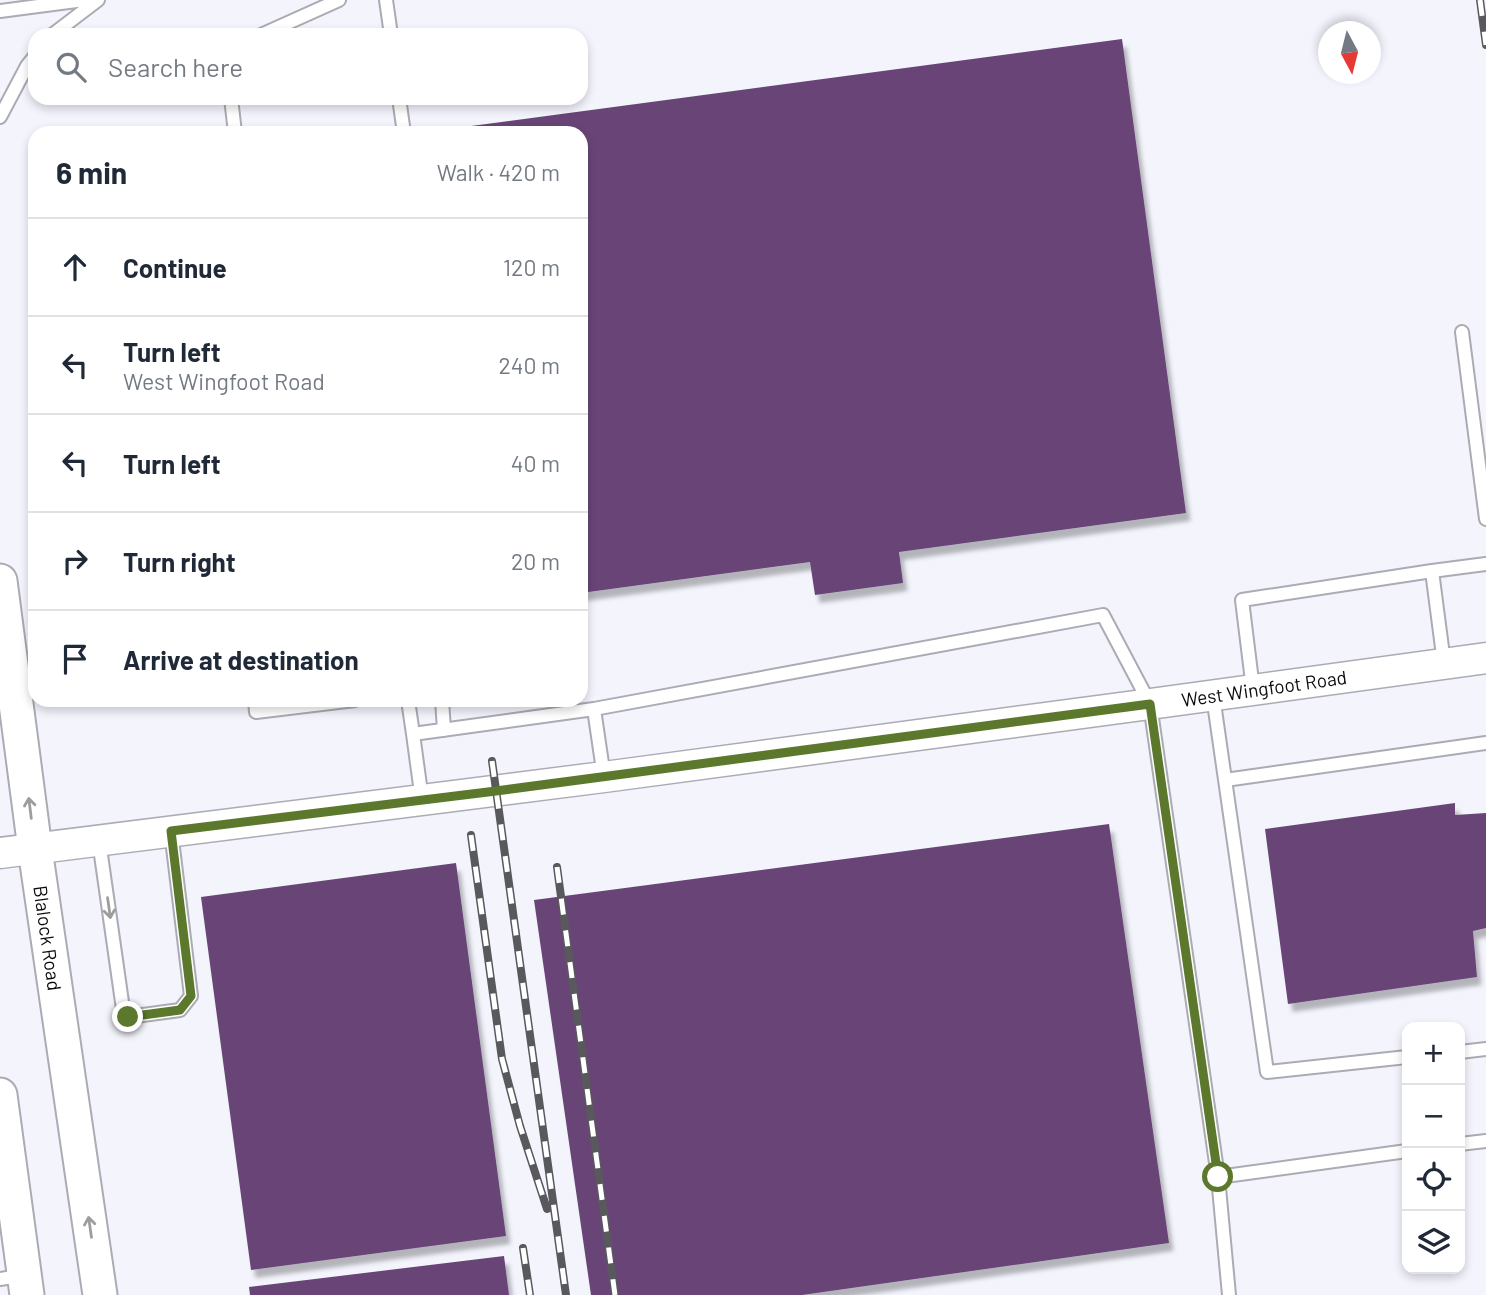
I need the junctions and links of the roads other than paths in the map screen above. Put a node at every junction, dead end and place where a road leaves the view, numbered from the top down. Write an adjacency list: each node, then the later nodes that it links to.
1 (84, 0): 5 (lane)
2 (99, 0): 6 (lane)
3 (339, 0): 7 (lane)
4 (386, 0): 8 (lane)
5 (0, 11)
6 (61, 28)
7 (277, 28)
8 (390, 28)
9 (28, 65): 12 (lane)
10 (232, 105): 13 (lane)
11 (400, 105): 14 (lane)
12 (0, 117)
13 (234, 126)
14 (403, 126)
15 (1462, 332): 16 (lane)
16 (1486, 519)
17 (1486, 564): 18 (lane)
18 (1432, 571): 21 (lane); 22 (lane)
19 (0, 581): 38 (main road, Blalock Road, one-way to 19)
20 (1486, 658): 21 (street, West Wingfoot Road)
21 (1444, 663): 22 (street, West Wingfoot Road)
22 (1253, 689): 23 (street, West Wingfoot Road)
23 (1213, 695): 24 (street, West Wingfoot Road); 34 (lane)
24 (1150, 704): 29 (lane); 33 (street, West Wingfoot Road); 47 (lane)
25 (256, 707): 26 (lane)
26 (298, 707)
27 (409, 707): 31 (lane)
28 (442, 707): 30 (lane)
29 (594, 709): 30 (lane); 33 (lane)
30 (444, 730): 31 (lane)
31 (413, 734): 35 (lane)
32 (1486, 743): 34 (lane)
33 (604, 777): 35 (street, West Wingfoot Road)
34 (1225, 780): 42 (lane)
35 (422, 800): 36 (street, West Wingfoot Road)
36 (171, 831): 37 (street, West Wingfoot Road); 37 (lane, one-way to 36)
37 (99, 841): 38 (street, West Wingfoot Road)
38 (35, 849): 39 (street, West Wingfoot Road); 49 (main road, Blalock Road, one-way to 38)
39 (0, 853)
40 (1486, 1049): 41 (lane)
41 (1465, 1051)
42 (1402, 1058)
43 (0, 1095): 48 (main road)
44 (1486, 1141): 45 (lane)
45 (1465, 1143)
46 (1402, 1152): 47 (lane)
47 (1218, 1177): 50 (lane)
48 (17, 1283)
49 (100, 1295)
50 (1229, 1295)

